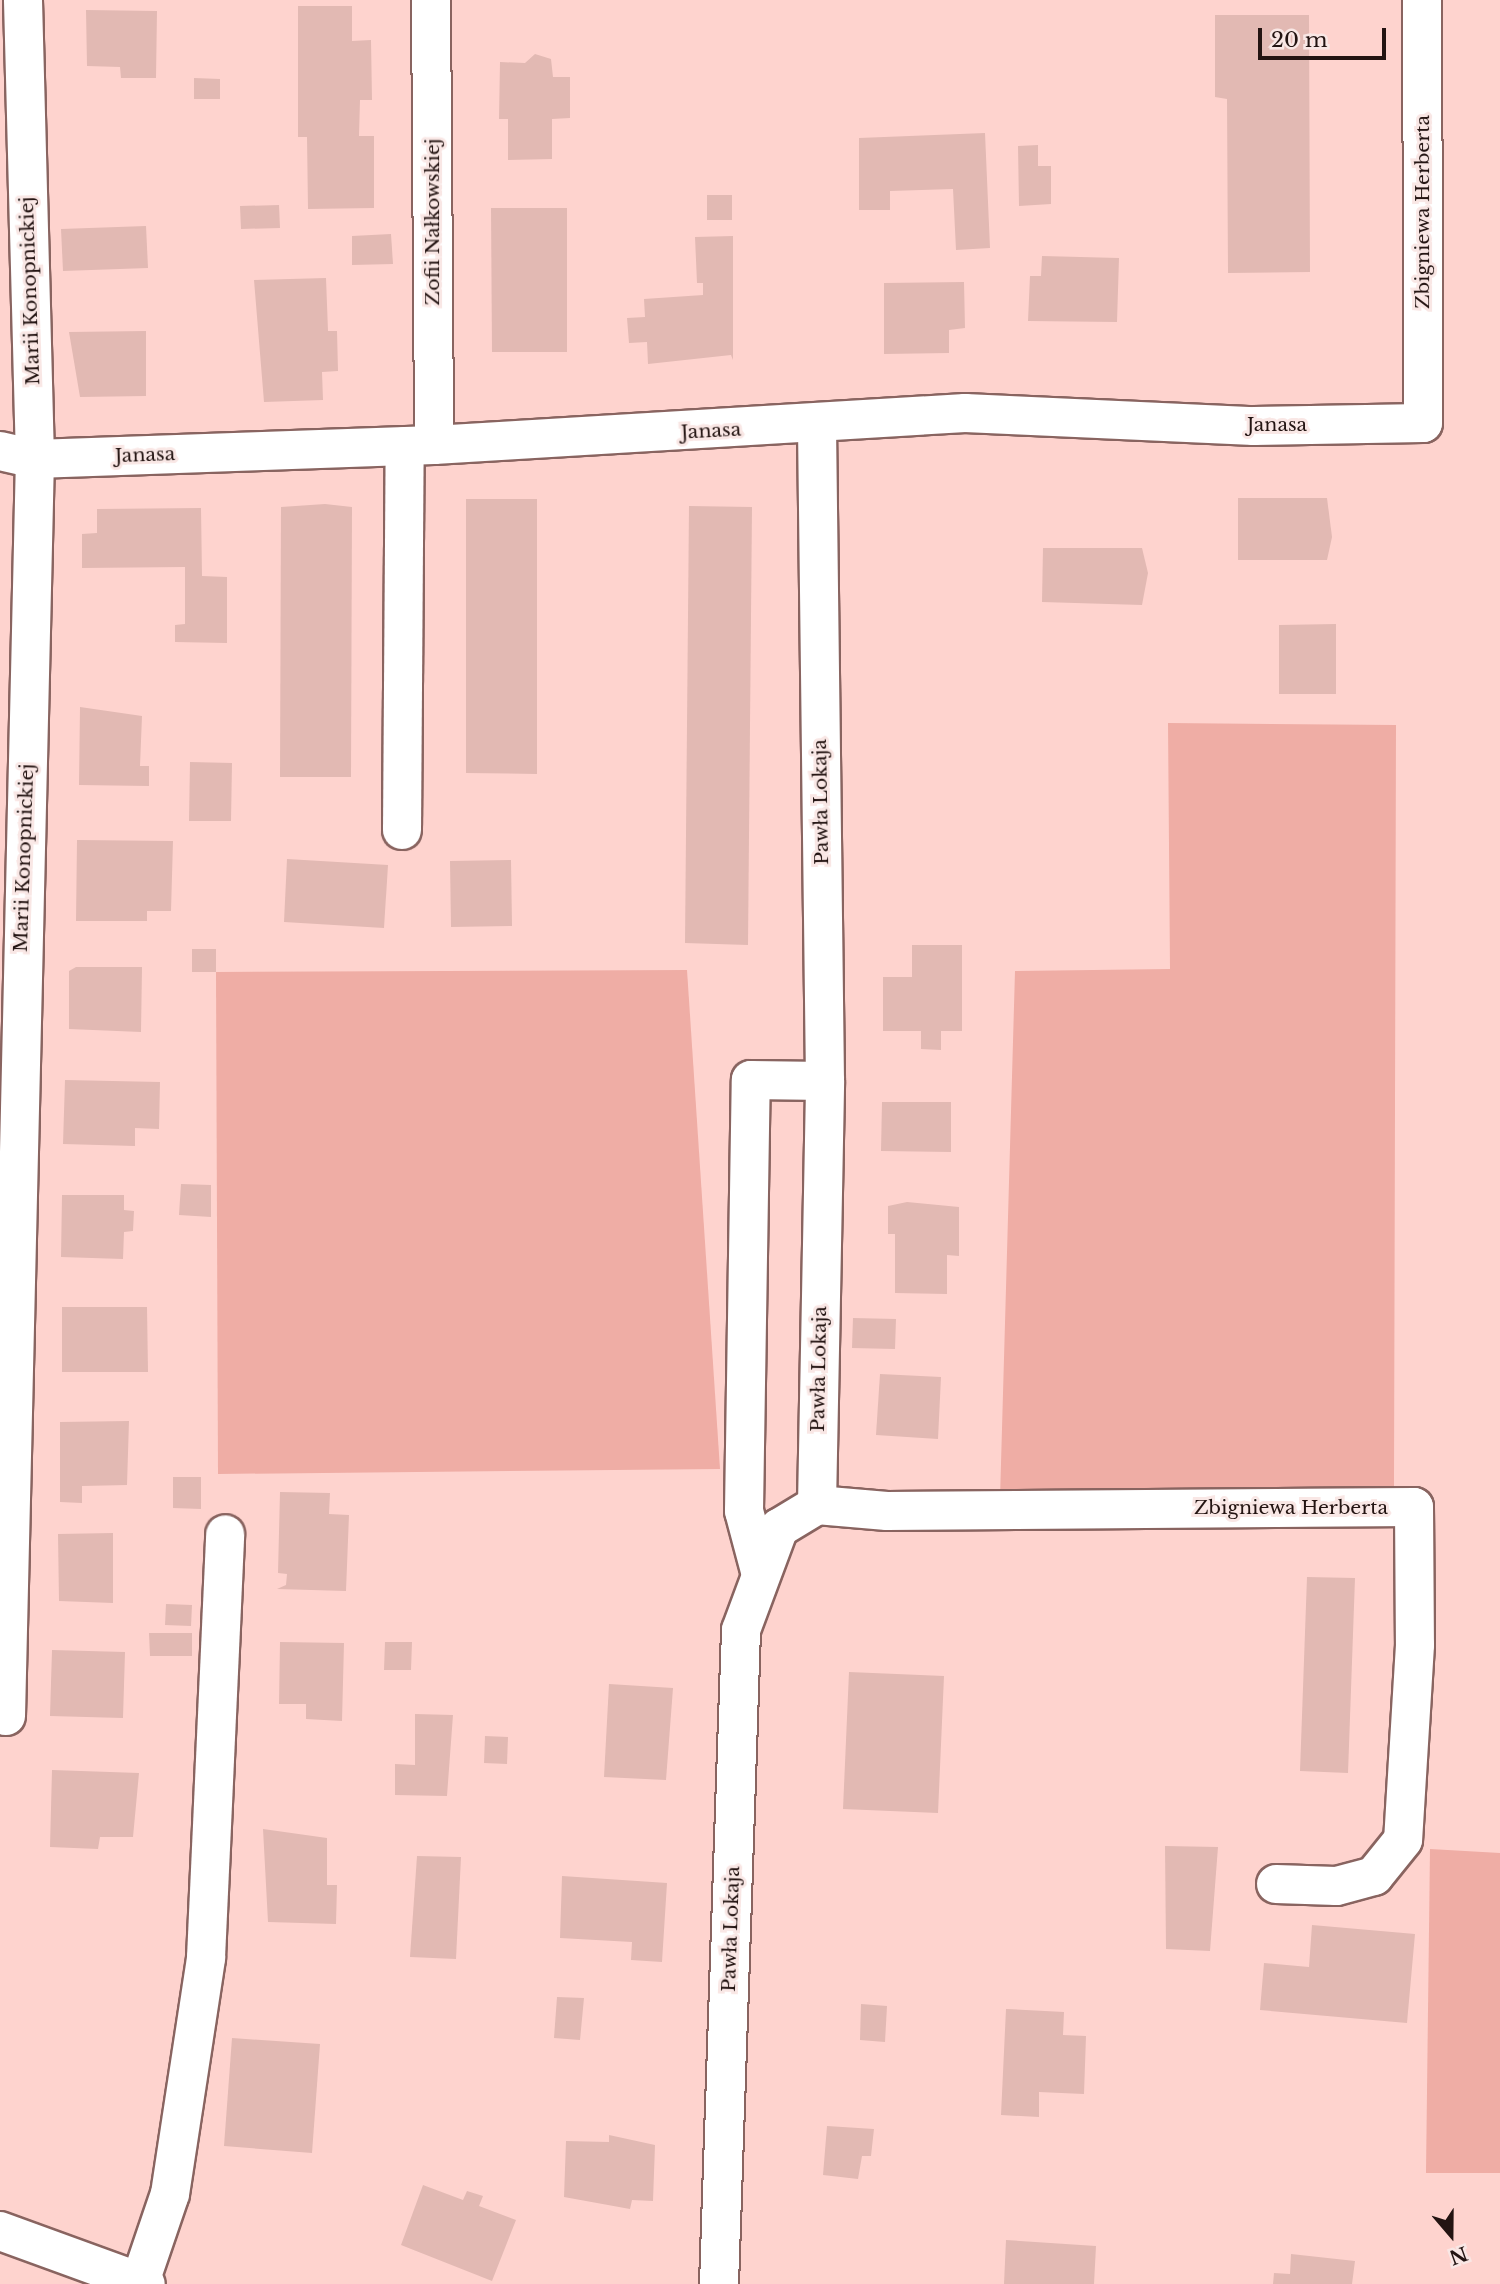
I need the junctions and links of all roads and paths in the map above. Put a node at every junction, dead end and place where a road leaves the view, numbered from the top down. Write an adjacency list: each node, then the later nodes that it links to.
1 (23, 0): 7 (street, Marii Konopnickiej)
2 (431, 0): 6 (street, Zofii Nałkowskiej)
3 (1422, 0): 4 (street, Zbigniewa Herberta)
4 (1423, 424): 5 (street, Janasa)
5 (817, 426): 6 (street, Janasa); 9 (street, Pawła Lokaja)
6 (419, 445): 7 (street, Janasa); 8 (street, Zofii Nałkowskiej)
7 (17, 455): 10 (street, Marii Konopnickiej)
8 (402, 830)
9 (825, 1081): 11 (street, Pawła Lokaja); 13 (street)
10 (6, 1314): 14 (street, Marii Konopnickiej)
11 (817, 1505): 13 (street, Pawła Lokaja); 15 (street, Zbigniewa Herberta)
12 (225, 1534): 17 (street)
13 (760, 1571): 18 (street, Pawła Lokaja)
14 (6, 1716)
15 (1276, 1884)
16 (0, 2231): 17 (street)
17 (143, 2283)
18 (719, 2284)

